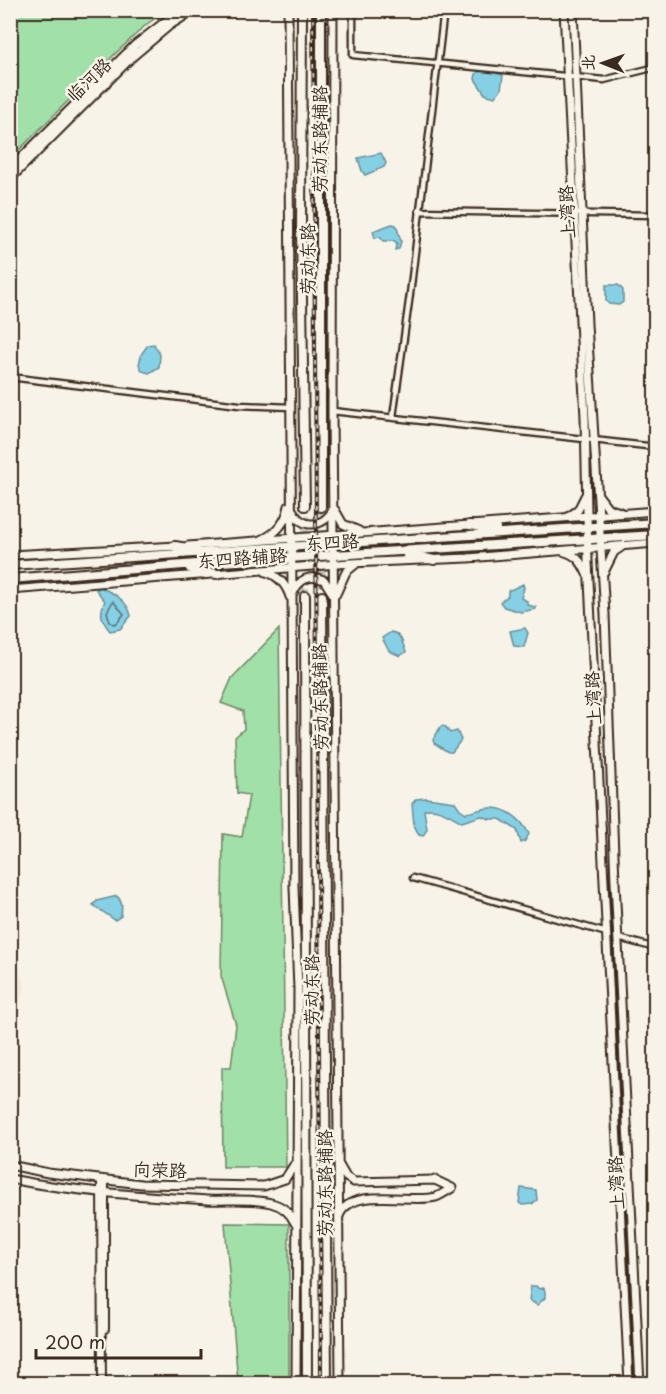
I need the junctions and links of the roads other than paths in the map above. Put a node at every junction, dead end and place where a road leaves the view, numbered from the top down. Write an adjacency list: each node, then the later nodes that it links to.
1 (180, 10): 16 (main road, 临河路)
2 (194, 10): 17 (main road, 临河路)
3 (288, 10): 22 (main road, 劳动东路辅路)
4 (302, 10): 33 (main road, 劳动东路)
5 (321, 10): 34 (main road, 劳动东路)
6 (333, 10): 23 (main road, 劳动东路辅路)
7 (353, 10): 13 (street)
8 (444, 10): 13 (street)
9 (564, 10): 15 (main road, 上湾路)
10 (573, 10): 15 (main road, 上湾路)
11 (642, 10): 12 (main road)
12 (656, 16)
13 (438, 63): 15 (street); 18 (street)
14 (656, 67): 15 (street)
15 (572, 76): 19 (main road, 上湾路)
16 (10, 169)
17 (10, 179)
18 (419, 211): 19 (street); 24 (street)
19 (578, 213): 20 (street); 25 (main road, 上湾路); 26 (main road, 上湾路)
20 (656, 215)
21 (10, 377): 22 (street)
22 (291, 407): 30 (main road, 劳动东路辅路)
23 (332, 411): 24 (street); 31 (main road, 劳动东路辅路)
24 (393, 417): 25 (street)
25 (585, 439): 26 (street); 28 (main road, 上湾路)
26 (594, 440): 27 (street); 29 (main road, 上湾路)
27 (656, 447)
28 (586, 485): 39 (main road, 上湾路); 40 (main road)
29 (597, 490): 37 (main road); 38 (main road, 上湾路)
30 (292, 492): 32 (main road, 劳动东路辅路); 57 (main road)
31 (333, 500): 35 (main road, 劳动东路辅路); 47 (main road)
32 (292, 506): 35 (main road); 52 (main road, 劳动东路辅路)
33 (305, 506)
34 (321, 507)
35 (333, 509): 48 (main road, 劳动东路辅路)
36 (656, 511): 37 (main road, 东四路辅路)
37 (629, 513): 38 (main road, 东四路辅路)
38 (598, 516): 39 (main road, 东四路辅路); 44 (main road, 上湾路)
39 (588, 517): 40 (main road, 东四路辅路); 43 (main road, 上湾路)
40 (564, 519): 42 (main road, 东四路辅路); 45 (main road)
41 (656, 523): 44 (main road, 东四路)
42 (470, 525): 46 (main road); 47 (main road, 东四路辅路)
43 (588, 526): 44 (main road, 东四路); 45 (main road, 东四路); 51 (main road, 上湾路)
44 (599, 526): 53 (main road, 上湾路)
45 (540, 529): 46 (main road, 东四路)
46 (512, 531): 55 (main road, 东四路)
47 (367, 532): 48 (main road, 东四路辅路)
48 (333, 535): 52 (main road, 东四路辅路); 55 (main road, 劳动东路辅路)
49 (646, 535): 50 (main road, 东四路); 53 (main road, 东四路); 56 (main road)
50 (656, 535)
51 (588, 538): 53 (main road, 东四路); 59 (main road, 上湾路); 62 (main road, 东四路)
52 (292, 542): 55 (main road, 东四路); 57 (main road, 东四路); 65 (main road, 劳动东路辅路)
53 (601, 542): 56 (main road, 东四路辅路); 59 (main road, 东四路辅路); 77 (main road, 上湾路)
54 (656, 543): 56 (main road, 东四路辅路)
55 (333, 544): 67 (main road, 劳动东路辅路)
56 (625, 544): 77 (main road)
57 (262, 545): 58 (main road, 东四路辅路); 61 (main road, 东四路); 66 (main road)
58 (174, 546): 61 (main road); 64 (main road, 东四路辅路)
59 (588, 548): 60 (main road, 东四路辅路); 76 (main road, 上湾路)
60 (556, 551): 68 (main road, 东四路辅路); 76 (main road)
61 (209, 552): 70 (main road, 东四路)
62 (397, 552): 63 (main road, 东四路); 68 (main road)
63 (382, 553): 67 (main road, 东四路); 69 (main road)
64 (10, 555)
65 (292, 558): 66 (main road, 东四路); 67 (main road, 东四路); 72 (main road, 劳动东路辅路)
66 (265, 560): 71 (main road, 东四路)
67 (333, 560): 69 (main road, 东四路辅路); 72 (main road, 东四路辅路); 82 (main road, 劳动东路辅路)
68 (434, 560): 69 (main road, 东四路辅路)
69 (359, 563): 83 (main road)
70 (10, 565)
71 (180, 566): 74 (main road); 75 (main road, 东四路)
72 (293, 568): 73 (main road, 东四路辅路); 79 (main road, 劳动东路辅路)
73 (261, 570): 74 (main road, 东四路辅路); 84 (main road)
74 (217, 574): 78 (main road, 东四路辅路)
75 (10, 579)
76 (589, 581): 86 (main road, 上湾路)
77 (603, 581): 87 (main road, 上湾路)
78 (12, 590)
79 (293, 595): 82 (main road); 84 (main road, 劳动东路辅路)
80 (304, 596): 99 (main road, 劳动东路)
81 (322, 596): 100 (main road, 劳动东路)
82 (333, 597): 83 (main road, 劳动东路辅路)
83 (333, 605): 90 (main road, 劳动东路辅路)
84 (293, 608): 89 (main road, 劳动东路辅路)
85 (413, 878): 86 (street)
86 (608, 933): 102 (main road, 上湾路)
87 (618, 938): 88 (street); 103 (main road, 上湾路)
88 (656, 948)
89 (296, 1159): 93 (main road, 向荣路); 96 (main road, 劳动东路辅路)
90 (338, 1164): 95 (main road, 劳动东路辅路); 95 (main road)
91 (10, 1165): 93 (main road, 向荣路)
92 (10, 1179): 94 (main road, 向荣路)
93 (103, 1181): 94 (street)
94 (102, 1192): 96 (main road, 向荣路); 97 (street)
95 (338, 1218): 101 (main road, 劳动东路辅路)
96 (296, 1226): 98 (main road, 劳动东路辅路)
97 (104, 1383)
98 (296, 1383)
99 (308, 1383)
100 (327, 1383)
101 (340, 1383)
102 (629, 1383)
103 (640, 1383)

